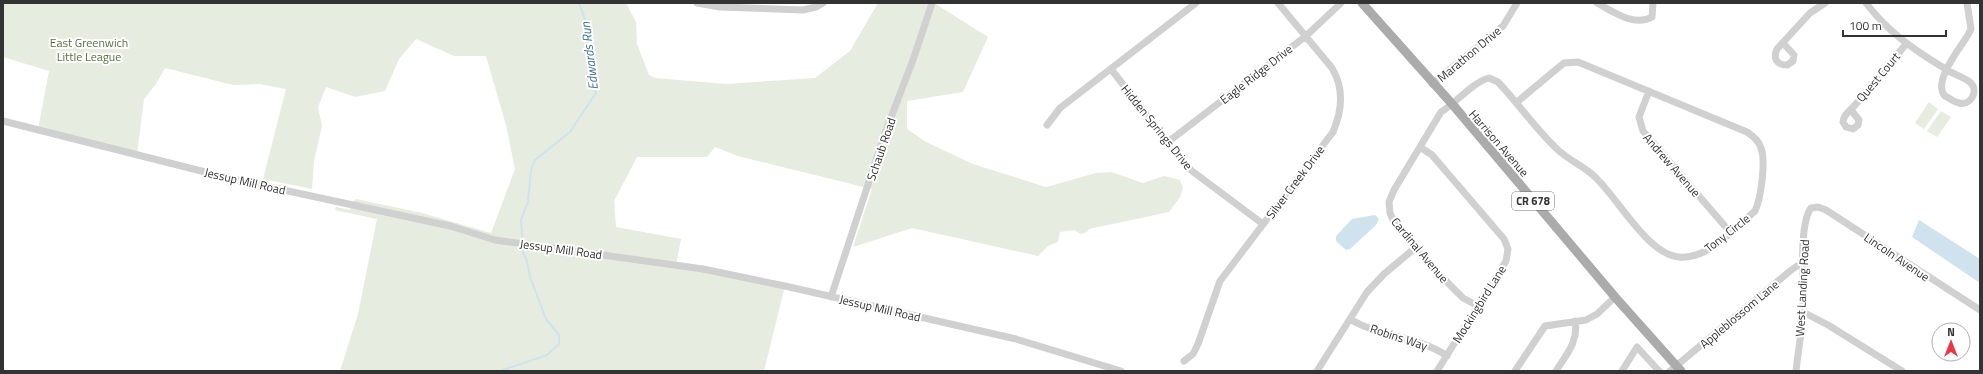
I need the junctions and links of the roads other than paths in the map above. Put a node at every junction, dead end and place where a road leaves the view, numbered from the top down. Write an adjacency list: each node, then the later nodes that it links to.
1 (697, 3): 2 (street)
2 (823, 3)
3 (932, 3): 33 (street, Schaub Road)
4 (1196, 3): 17 (street)
5 (1278, 3): 14 (street, Silver Creek Drive)
6 (1341, 3): 14 (street, Eagle Ridge Drive)
7 (1362, 3): 19 (main road, Harrison Avenue / CR 678)
8 (1517, 3): 19 (street, Marathon Drive)
9 (1597, 3): 10 (street)
10 (1653, 3)
11 (1825, 3): 15 (street)
12 (1866, 3): 16 (street)
13 (1967, 3): 18 (street)
14 (1306, 36): 26 (street, Eagle Ridge Drive); 29 (street, Silver Creek Drive)
15 (1783, 42)
16 (1906, 44): 18 (street); 23 (street, Quest Court)
17 (1111, 70): 25 (street); 26 (street, Hidden Springs Drive)
18 (1946, 70): 18 (street)
19 (1432, 84): 22 (main road, Harrison Avenue / CR 678)
20 (1649, 91): 21 (street, Tony Circle); 30 (street, Andrew Avenue); 30 (street, Tony Circle)
21 (1517, 102): 22 (street, Tony Circle); 30 (street, Tony Circle)
22 (1453, 105): 27 (street, Cardinal Avenue); 34 (main road, Harrison Avenue / CR 678)
23 (1851, 110)
24 (3, 121): 33 (street, Jessup Mill Road)
25 (1047, 125)
26 (1168, 142): 29 (street, Hidden Springs Drive)
27 (1420, 147): 31 (street, Cardinal Avenue); 35 (street, Mockingbird Lane)
28 (1814, 207): 32 (street, West Landing Road); 36 (street, Lincoln Avenue)
29 (1263, 224): 41 (street, Silver Creek Drive)
30 (1730, 232)
31 (1416, 248): 35 (street, Cardinal Avenue); 38 (street)
32 (1803, 266): 37 (street, West Landing Road); 42 (street, Appleblossom Lane)
33 (831, 296): 43 (street, Jessup Mill Road)
34 (1614, 297): 39 (street); 42 (main road, Harrison Avenue / CR 678)
35 (1478, 306): 40 (street, Mockingbird Lane)
36 (1980, 310)
37 (1803, 312): 50 (street, West Landing Road); 51 (street)
38 (1350, 319): 40 (street, Robins Way); 44 (street)
39 (1575, 321): 46 (street); 47 (street)
40 (1447, 356): 45 (street, Mockingbird Lane)
41 (1184, 361)
42 (1676, 369)
43 (1121, 371)
44 (1317, 371)
45 (1437, 371)
46 (1515, 371)
47 (1556, 371)
48 (1622, 371): 49 (street)
49 (1659, 371)
50 (1796, 371)
51 (1902, 371)

